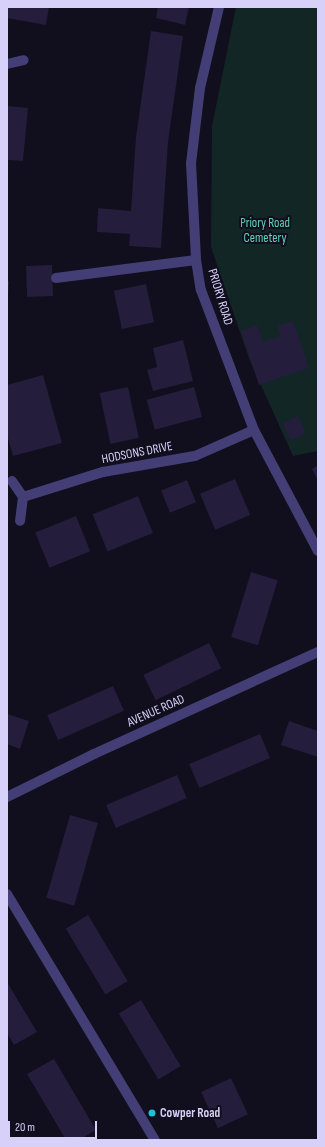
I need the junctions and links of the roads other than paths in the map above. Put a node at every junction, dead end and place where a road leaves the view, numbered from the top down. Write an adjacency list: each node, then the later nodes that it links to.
1 (220, 7): 4 (street, PRIORY ROAD)
2 (24, 60): 3 (street)
3 (7, 64)
4 (196, 260): 5 (street); 6 (street, PRIORY ROAD)
5 (56, 278)
6 (254, 430): 8 (street, HODSONS DRIVE); 10 (street, PRIORY ROAD)
7 (12, 481): 8 (street)
8 (23, 497): 9 (street)
9 (20, 520)
10 (318, 551)
11 (318, 652): 12 (street, AVENUE ROAD)
12 (7, 797)
13 (7, 894): 14 (street)
14 (155, 1140)

